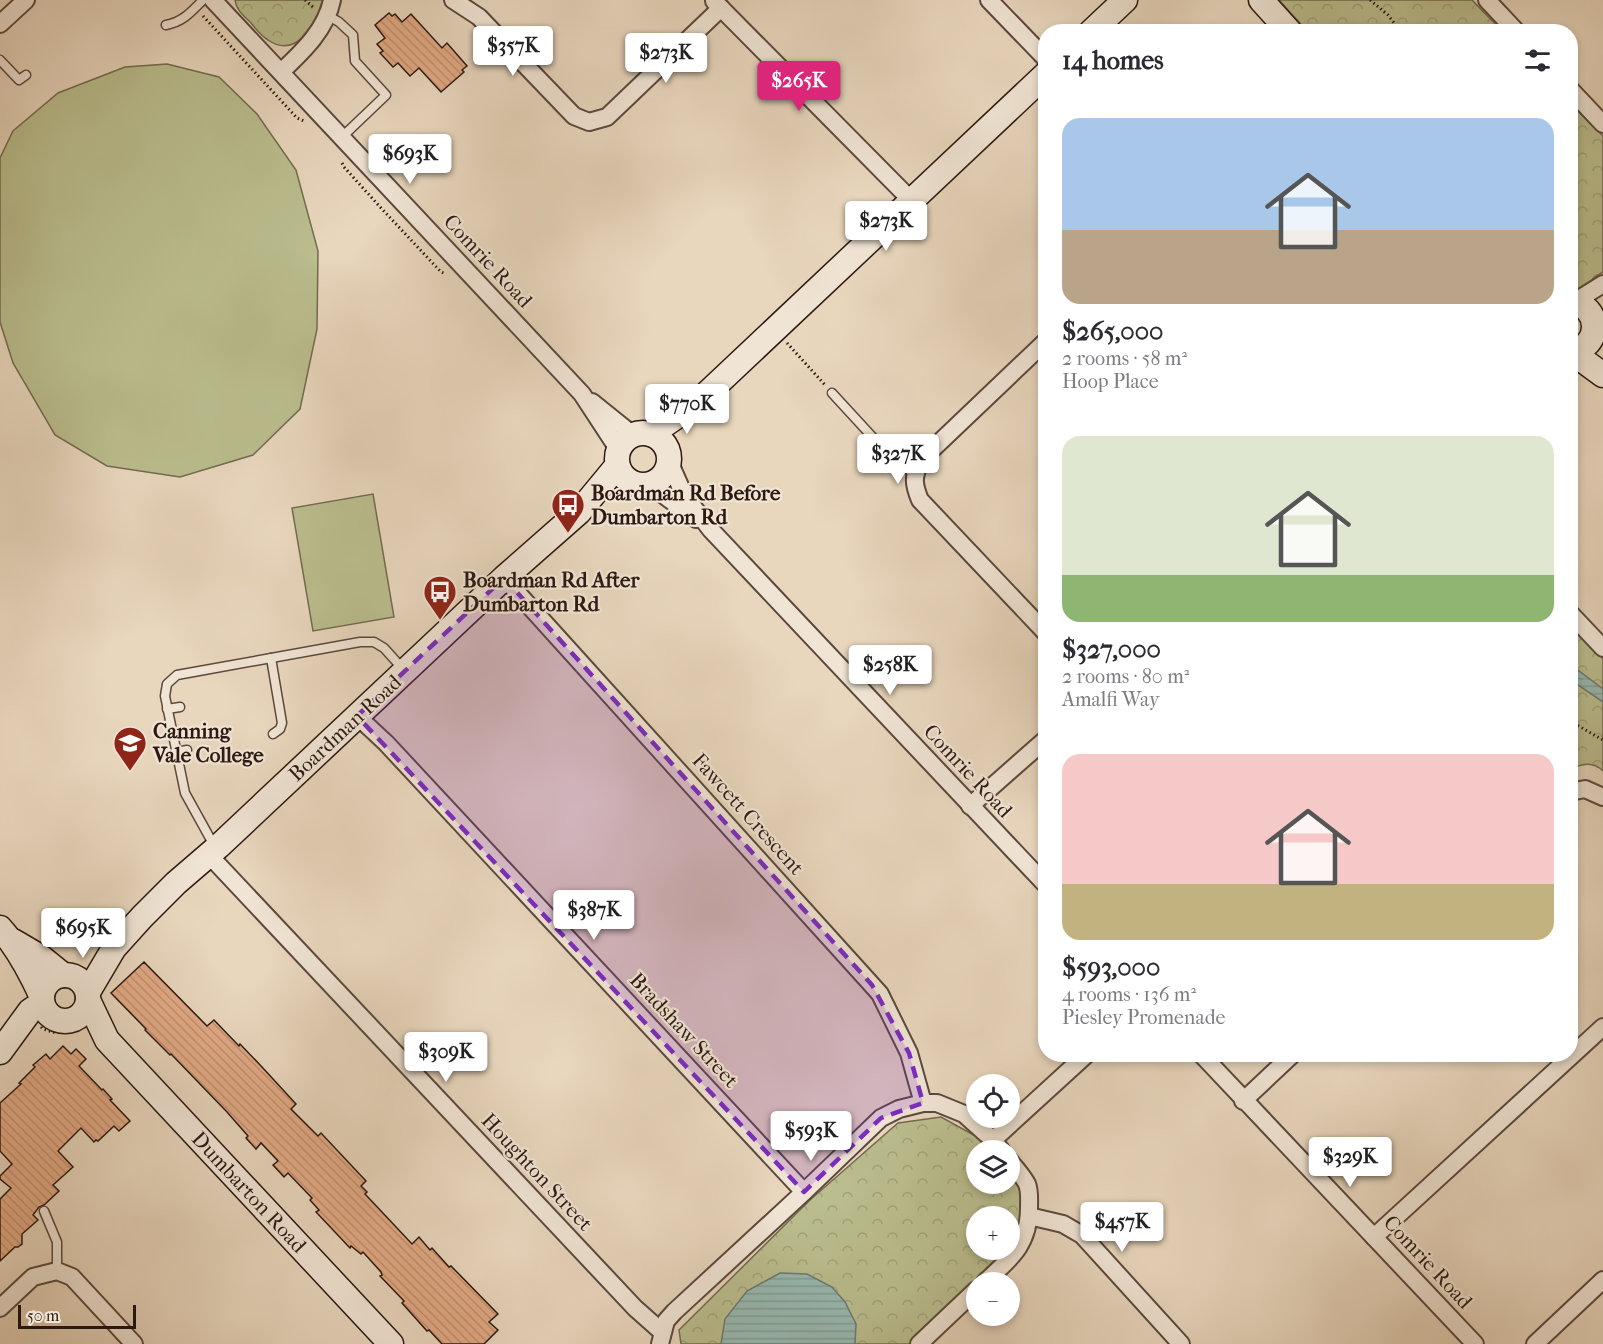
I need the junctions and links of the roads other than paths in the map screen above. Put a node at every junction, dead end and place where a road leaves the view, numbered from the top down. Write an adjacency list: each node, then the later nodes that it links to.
1 (26, 0): 11 (street)
2 (203, 0): 15 (lane)
3 (213, 0): 18 (street, Comrie Road)
4 (453, 0): 9 (street)
5 (989, 0): 16 (street)
6 (1125, 0): 12 (street)
7 (1261, 0): 13 (street)
8 (1487, 0): 14 (street)
9 (717, 4): 24 (street)
10 (330, 8): 18 (street); 23 (lane)
11 (0, 24)
12 (1100, 24)
13 (1283, 24)
14 (1510, 24)
15 (166, 25)
16 (1038, 51)
17 (0, 60): 19 (lane)
18 (281, 72): 23 (street, Comrie Road)
19 (26, 75)
20 (1038, 81): 24 (street, Boardman Road)
21 (1578, 97): 22 (street)
22 (1603, 124)
23 (342, 137): 36 (street, Comrie Road)
24 (911, 200): 34 (street, Boardman Road)
25 (1603, 284): 26 (street)
26 (1578, 299)
27 (1578, 305): 28 (street)
28 (1599, 325): 29 (street)
29 (1578, 350)
30 (1578, 356): 32 (street)
31 (1038, 357): 37 (street)
32 (1603, 375)
33 (832, 393): 37 (lane)
34 (699, 401): 35 (street, Boardman Road); 36 (street, Boardman Road)
35 (669, 457): 36 (street, Boardman Road); 36 (street); 38 (street, Comrie Road)
36 (633, 459): 38 (street, Comrie Road); 39 (street, Boardman Road)
37 (914, 474): 41 (street)
38 (711, 530): 54 (street, Comrie Road)
39 (504, 578): 44 (street, Boardman Road); 71 (street, Fawcett Crescent)
40 (1578, 621): 42 (street)
41 (1038, 625)
42 (1603, 648)
43 (271, 658): 44 (lane); 46 (lane); 48 (lane)
44 (405, 671): 47 (street, Boardman Road)
45 (180, 707): 46 (lane)
46 (167, 709): 51 (lane)
47 (357, 716): 55 (street, Boardman Road); 75 (street, Bradshaw Street)
48 (273, 734)
49 (1038, 746): 54 (street)
50 (187, 750): 51 (lane)
51 (176, 752): 55 (lane)
52 (1578, 790): 53 (street)
53 (1603, 796)
54 (970, 806): 56 (street, Comrie Road)
55 (214, 850): 58 (street, Boardman Road); 84 (street, Houghton Street)
56 (1038, 877)
57 (5, 934): 59 (street); 61 (street)
58 (114, 948): 59 (street, Boardman Road); 60 (street, Boardman Road)
59 (66, 975): 60 (street); 61 (street, Boardman Road)
60 (88, 996): 61 (street, Boardman Road); 63 (street, Dumbarton Road)
61 (54, 1010): 63 (street, Dumbarton Road); 65 (street, Boardman Road)
62 (1603, 1027): 64 (street)
63 (107, 1040): 86 (street, Dumbarton Road)
64 (1578, 1050)
65 (1, 1051)
66 (1079, 1062): 73 (street)
67 (1208, 1062): 70 (street, Comrie Road)
68 (1284, 1062): 70 (street)
69 (1565, 1062): 78 (street)
70 (1243, 1101): 78 (street, Comrie Road)
71 (923, 1103): 72 (street); 75 (street)
72 (992, 1140)
73 (1002, 1140)
74 (1020, 1174): 77 (street)
75 (804, 1192): 84 (street)
76 (44, 1211): 79 (lane)
77 (1029, 1216): 80 (street); 88 (street)
78 (1374, 1238): 89 (street, Comrie Road)
79 (57, 1271): 83 (street); 85 (street)
80 (996, 1272)
81 (1603, 1280): 90 (street)
82 (966, 1299): 87 (street)
83 (0, 1308)
84 (661, 1338)
85 (134, 1344)
86 (391, 1344)
87 (919, 1344)
88 (1181, 1344)
89 (1474, 1344)
90 (1535, 1344)

